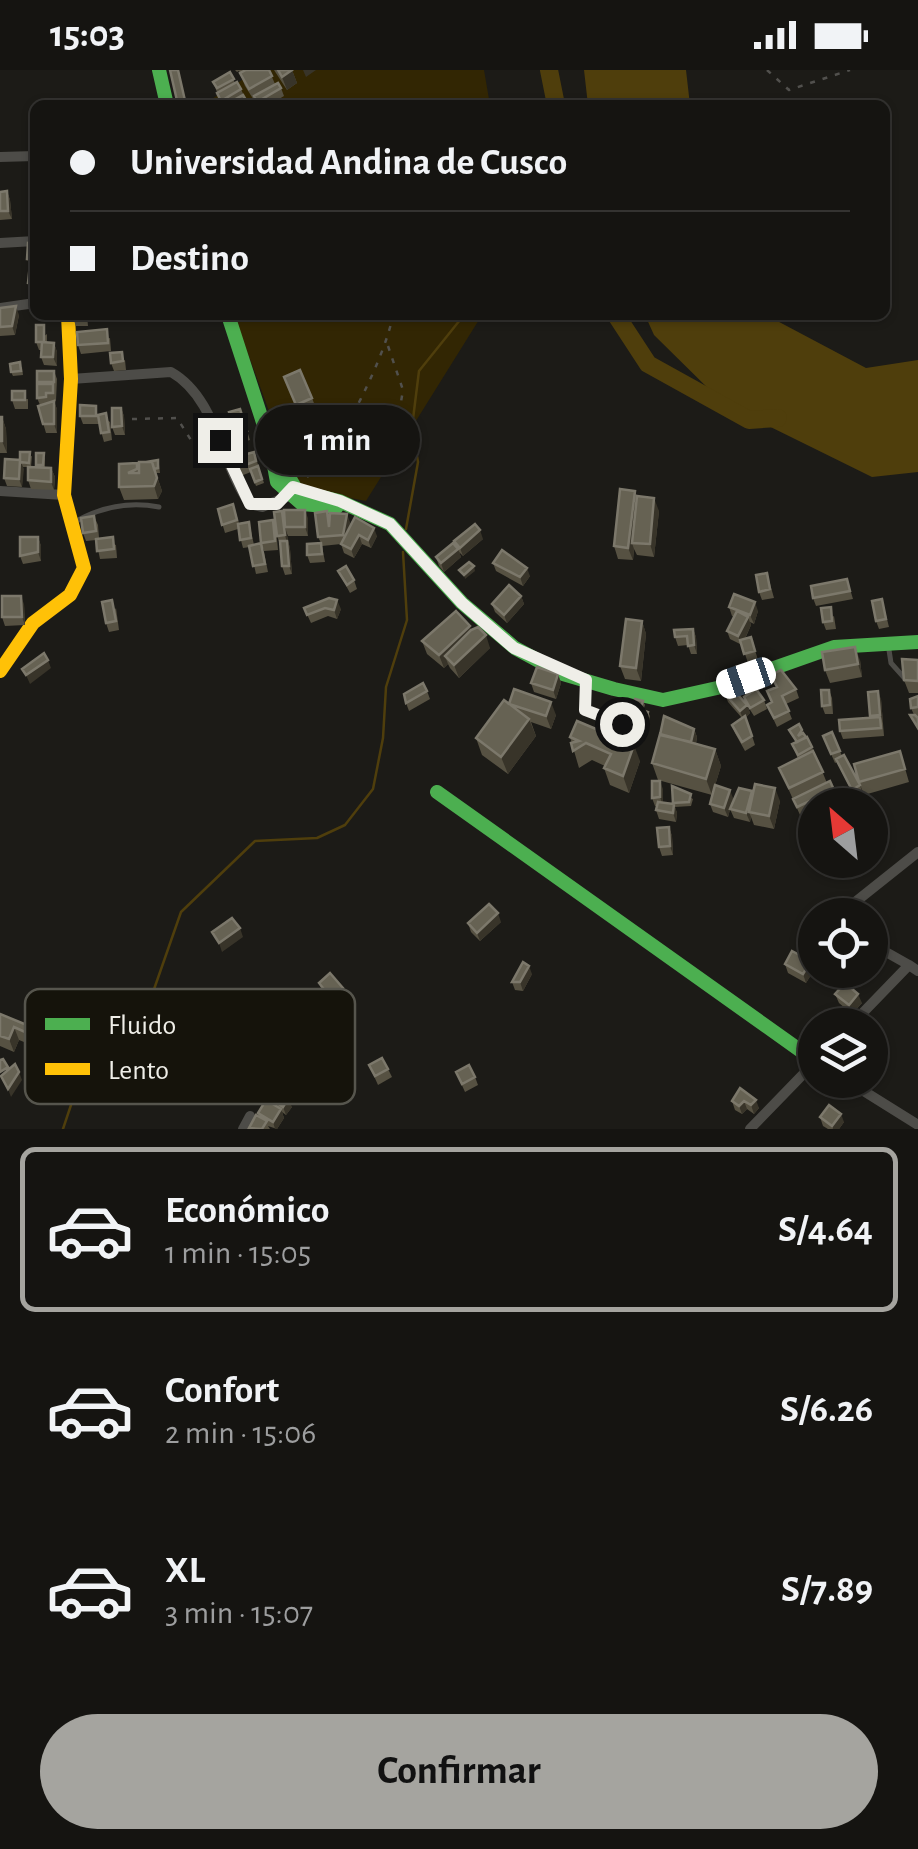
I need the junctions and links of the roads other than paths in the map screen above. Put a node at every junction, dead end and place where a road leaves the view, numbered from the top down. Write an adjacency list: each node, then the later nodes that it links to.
1 (159, 70): 2 (main road)
2 (165, 100)
3 (30, 156): 4 (street)
4 (0, 157)
5 (30, 241): 6 (street)
6 (0, 244)
7 (30, 304): 8 (street)
8 (0, 308)
9 (68, 320): 11 (main road)
10 (230, 320): 12 (main road)
11 (71, 379): 12 (street); 14 (main road)
12 (295, 490): 20 (main road)
13 (0, 491): 14 (street)
14 (64, 494): 16 (main road)
15 (159, 507): 16 (lane)
16 (71, 524): 19 (main road)
17 (889, 642): 18 (main road); 20 (main road); 21 (lane)
18 (918, 642)
19 (0, 671)
20 (586, 680): 22 (lane)
21 (908, 682)
22 (622, 724)
23 (437, 792): 29 (main road)
24 (918, 852): 25 (street)
25 (860, 898)
26 (888, 953): 27 (street)
27 (913, 968): 28 (street)
28 (869, 1008)
29 (798, 1050)
30 (798, 1080): 35 (street)
31 (875, 1098): 33 (street)
32 (250, 1116): 34 (street)
33 (918, 1124)
34 (244, 1129)
35 (750, 1129)

